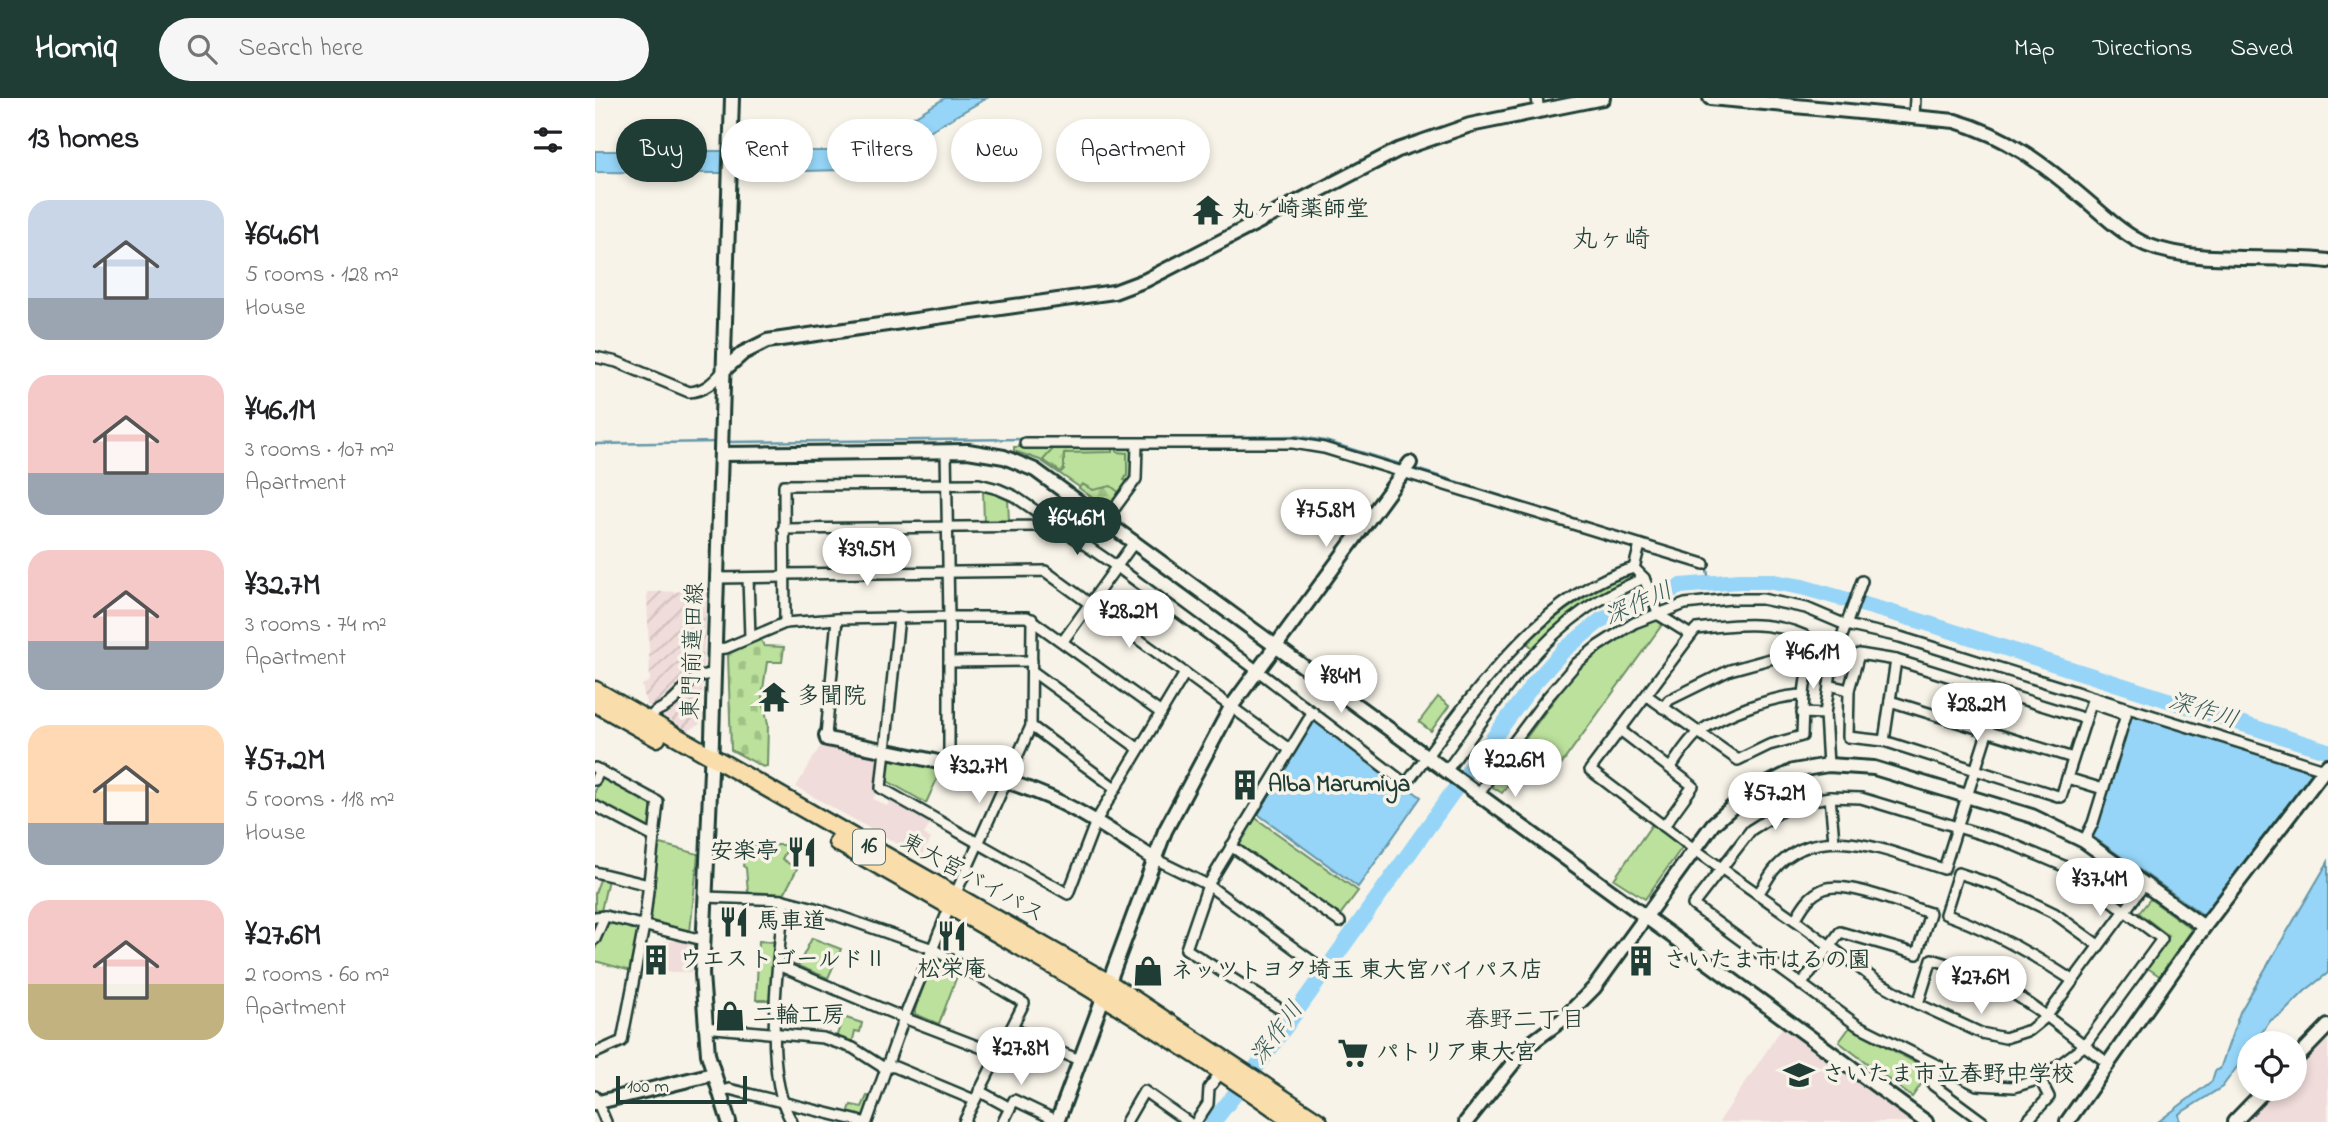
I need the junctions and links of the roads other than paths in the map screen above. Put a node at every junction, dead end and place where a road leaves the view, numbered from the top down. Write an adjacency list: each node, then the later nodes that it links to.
1 (732, 98): 9 (street, 東門前蓮田線)
2 (1603, 98): 5 (street)
3 (1710, 98): 6 (street)
4 (1915, 98): 6 (street)
5 (1538, 104): 9 (street)
6 (1914, 117): 7 (street)
7 (2328, 261)
8 (595, 357): 9 (street)
9 (725, 370): 13 (street, 東門前蓮田線)
10 (1025, 443): 11 (street)
11 (1137, 444): 14 (street); 16 (street)
12 (946, 450): 13 (street); 15 (street); 16 (street)
13 (722, 454): 27 (street, 東門前蓮田線)
14 (1407, 468): 21 (street); 42 (street)
15 (946, 483): 17 (street); 18 (street); 19 (street)
16 (1106, 520): 20 (street)
17 (1055, 523): 18 (street); 23 (street)
18 (947, 528): 19 (street); 25 (street)
19 (783, 529): 26 (street)
20 (1135, 541): 23 (street); 42 (street)
21 (1640, 545): 22 (street); 24 (street)
22 (1704, 564)
23 (1116, 566): 31 (street); 48 (street)
24 (1634, 568): 29 (street); 76 (street)
25 (948, 572): 26 (street); 31 (street); 34 (street)
26 (784, 575): 28 (street); 37 (street)
27 (718, 578): 28 (street); 43 (street, 東門前蓮田線)
28 (748, 578): 40 (street)
29 (1644, 578): 32 (street); 85 (street)
30 (1862, 581): 38 (street)
31 (1090, 603): 41 (street); 49 (street)
32 (1659, 615): 38 (street); 39 (street); 91 (street)
33 (899, 617): 34 (street); 35 (street); 75 (street)
34 (949, 617): 36 (street); 46 (street)
35 (837, 619): 37 (street); 71 (street)
36 (1032, 619): 41 (street); 47 (street)
37 (785, 623): 40 (street)
38 (1846, 625): 51 (street); 82 (street)
39 (1691, 635): 44 (street); 55 (street)
40 (750, 637): 43 (street)
41 (1063, 641): 62 (street)
42 (1276, 644): 48 (street); 76 (street)
43 (715, 649): 50 (street, 東門前蓮田線)
44 (1809, 658): 56 (street); 60 (street)
45 (1896, 660): 53 (street); 54 (street); 57 (street)
46 (949, 662): 47 (street); 79 (street)
47 (1032, 666): 67 (street); 73 (street)
48 (1258, 671): 59 (street); 61 (street)
49 (1185, 673): 59 (street); 62 (street)
50 (714, 674): 66 (street); 78 (street, 東門前蓮田線)
51 (1829, 685): 53 (street); 64 (street)
52 (595, 690): 66 (highway, 東大宮バイパス / 16)
53 (1849, 690): 72 (street)
54 (2000, 692): 65 (street); 69 (street)
55 (1646, 695): 60 (street); 68 (street)
56 (1803, 695): 63 (street); 70 (street)
57 (1890, 701): 69 (street); 72 (street)
58 (595, 703): 78 (highway, 東大宮バイパス / 16)
59 (1231, 707): 74 (street); 104 (street)
60 (1664, 708): 70 (street)
61 (1313, 712): 74 (street); 76 (street)
62 (1161, 713): 73 (street)
63 (1802, 713): 64 (street); 70 (street)
64 (1825, 714): 80 (street)
65 (2086, 719): 77 (street); 90 (street)
66 (648, 721): 78 (highway, 東大宮バイパス / 16)
67 (1031, 726): 88 (street); 89 (street)
68 (1620, 730): 81 (street); 96 (street)
69 (1988, 730): 77 (street); 84 (street)
70 (1697, 733): 81 (street)
71 (826, 736): 75 (street)
72 (1884, 741): 84 (street)
73 (1139, 749): 89 (street)
74 (1289, 749): 102 (street)
75 (886, 751): 79 (street); 101 (street)
76 (1428, 756): 85 (street)
77 (2073, 758): 86 (street)
78 (711, 763): 111 (street, 東門前蓮田線); 113 (highway, 東大宮バイパス / 16)
79 (949, 764): 88 (street)
80 (1828, 765): 92 (street); 103 (street)
81 (1671, 767): 96 (street)
82 (2326, 767): 120 (street)
83 (597, 769): 87 (street); 98 (street)
84 (1975, 769): 86 (street); 92 (street)
85 (1448, 771): 91 (street)
86 (2067, 778): 90 (street)
87 (595, 780)
88 (1007, 781): 95 (street); 101 (street)
89 (1115, 788): 95 (street)
90 (2103, 789): 100 (street)
91 (1477, 792): 115 (street)
92 (1966, 796): 97 (street); 100 (street)
93 (1831, 797): 97 (street); 99 (street); 105 (street)
94 (595, 806): 98 (street)
95 (1096, 821): 101 (street); 104 (street)
96 (1664, 826): 103 (street)
97 (1958, 827): 99 (street); 114 (street)
98 (654, 837): 107 (street)
99 (1834, 841): 110 (street)
100 (2084, 841): 109 (street)
101 (979, 842): 113 (street)
102 (1231, 846): 108 (street); 118 (street)
103 (1694, 849): 105 (street); 115 (street)
104 (1153, 858): 108 (street); 130 (street)
105 (1721, 867): 110 (street); 129 (street)
106 (595, 872): 107 (street)
107 (649, 885): 119 (street)
108 (1207, 885): 126 (street); 132 (street)
109 (2144, 885): 114 (street); 120 (street)
110 (1758, 894): 117 (street)
111 (705, 897): 112 (street); 122 (street, 東門前蓮田線)
112 (784, 900): 125 (street); 127 (street)
113 (952, 900): 125 (street); 130 (highway, 東大宮バイパス / 16)
114 (2125, 909): 123 (street); 139 (street)
115 (1646, 916): 169 (street); 170 (street)
116 (600, 917): 119 (street); 121 (street)
117 (1794, 920): 124 (street); 124 (street)
118 (1341, 922)
119 (644, 926): 122 (street); 141 (street)
120 (2204, 927): 144 (street)
121 (595, 939)
122 (703, 940): 136 (street, 東門前蓮田線)
123 (2098, 945): 128 (street); 128 (street)
124 (1829, 947): 129 (street); 131 (street)
125 (933, 949): 134 (street); 137 (street)
126 (1313, 962)
127 (778, 965): 134 (street); 138 (street)
128 (2072, 980): 133 (street)
129 (1801, 985): 145 (street)
130 (1107, 990): 143 (street); 147 (highway, 東大宮バイパス / 16)
131 (1918, 1004): 133 (street); 133 (street)
132 (1277, 1007)
133 (2046, 1017): 139 (street)
134 (904, 1018): 142 (street); 146 (street)
135 (2328, 1026): 140 (street)
136 (704, 1027): 138 (street); 148 (street, 東門前蓮田線)
137 (1012, 1027): 142 (street); 143 (street)
138 (773, 1034): 146 (street); 155 (street)
139 (2084, 1046): 144 (street); 149 (street)
140 (2307, 1047)
141 (595, 1053)
142 (998, 1054): 152 (street)
143 (1082, 1061): 157 (street)
144 (2109, 1064): 173 (street)
145 (1938, 1066): 149 (street); 171 (street)
146 (887, 1067): 152 (street); 161 (street)
147 (1229, 1071): 150 (highway, 東大宮バイパス / 16); 166 (street)
148 (713, 1074): 151 (street, 東門前蓮田線); 153 (street)
149 (2041, 1079): 172 (street)
150 (1256, 1086): 167 (highway, 東大宮バイパス / 16); 168 (highway, 東大宮バイパス / 16)
151 (718, 1092): 155 (street); 159 (street, 東門前蓮田線)
152 (977, 1096): 156 (street); 162 (street)
153 (596, 1101): 158 (street)
154 (2254, 1101): 174 (street)
155 (782, 1103): 160 (street); 161 (street)
156 (1010, 1108): 157 (street); 163 (street)
157 (1058, 1121)
158 (606, 1122)
159 (729, 1122)
160 (792, 1122)
161 (865, 1122)
162 (964, 1122)
163 (1003, 1122)
164 (1126, 1122): 165 (street)
165 (1188, 1122)
166 (1196, 1122)
167 (1294, 1122)
168 (1319, 1122)
169 (1466, 1122)
170 (1926, 1122)
171 (1983, 1122)
172 (2026, 1122)
173 (2067, 1122)
174 (2234, 1122)

